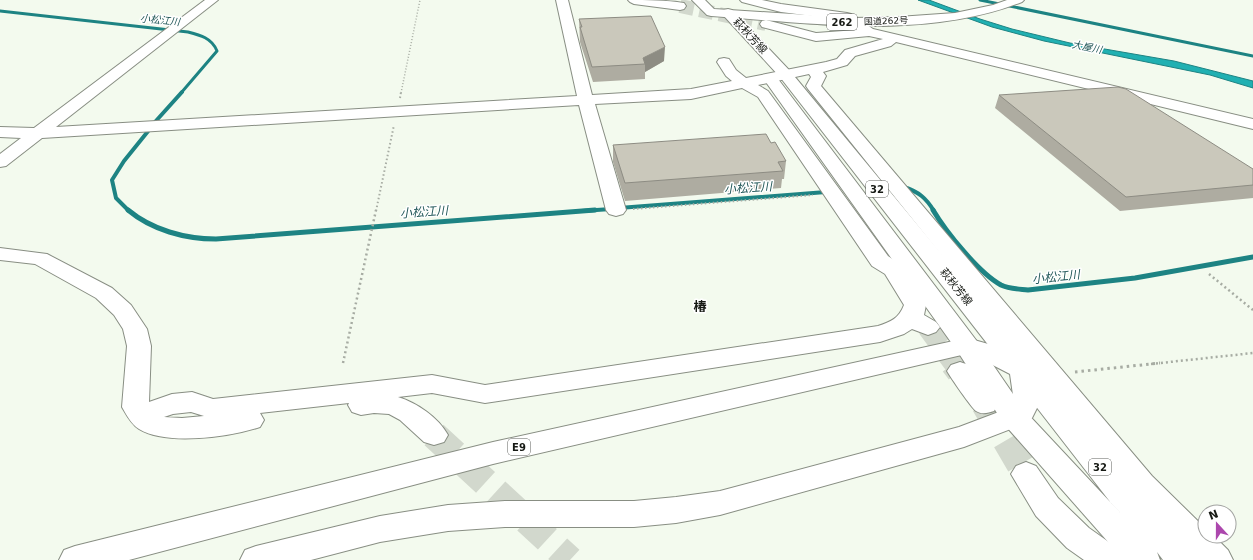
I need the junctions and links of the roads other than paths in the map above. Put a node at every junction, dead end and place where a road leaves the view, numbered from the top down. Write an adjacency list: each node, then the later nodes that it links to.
1 (212, 0): 21 (main road)
2 (562, 0): 17 (main road)
3 (634, 0): 6 (main road)
4 (746, 0): 8 (main road)
5 (1018, 0): 8 (main road, 国道262号 / 262)
6 (680, 6)
7 (712, 6): 8 (main road, 国道262号 / 262); 14 (main road, 萩秋芳線 / 32)
8 (854, 22): 10 (main road)
9 (766, 24): 10 (main road)
10 (869, 32): 11 (main road)
11 (894, 38): 13 (main road); 16 (main road)
12 (724, 62): 15 (main road)
13 (812, 69): 14 (main road); 37 (main road)
14 (777, 76): 15 (main road); 25 (main road, 萩秋芳線 / 32); 26 (main road, 萩秋芳線 / 32)
15 (743, 83): 17 (main road); 28 (main road)
16 (1134, 96): 18 (main road); 19 (main road)
17 (586, 101): 21 (main road); 23 (main road)
18 (1173, 122)
19 (1253, 124)
20 (0, 132): 21 (main road)
21 (39, 133): 22 (main road)
22 (0, 162)
23 (616, 210)
24 (0, 254): 28 (main road)
25 (964, 358): 26 (main road); 27 (main road); 29 (main road, 萩秋芳線 / 32); 32 (main road, E9)
26 (1022, 369): 29 (main road); 36 (main road, 萩秋芳線 / 32)
27 (986, 404)
28 (141, 414): 30 (main road)
29 (1014, 417): 33 (main road); 35 (main road, 萩秋芳線 / 32)
30 (434, 435)
31 (1026, 474): 34 (main road)
32 (75, 560)
33 (256, 560)
34 (1109, 560)
35 (1144, 560)
36 (1184, 560)
37 (1217, 560)

